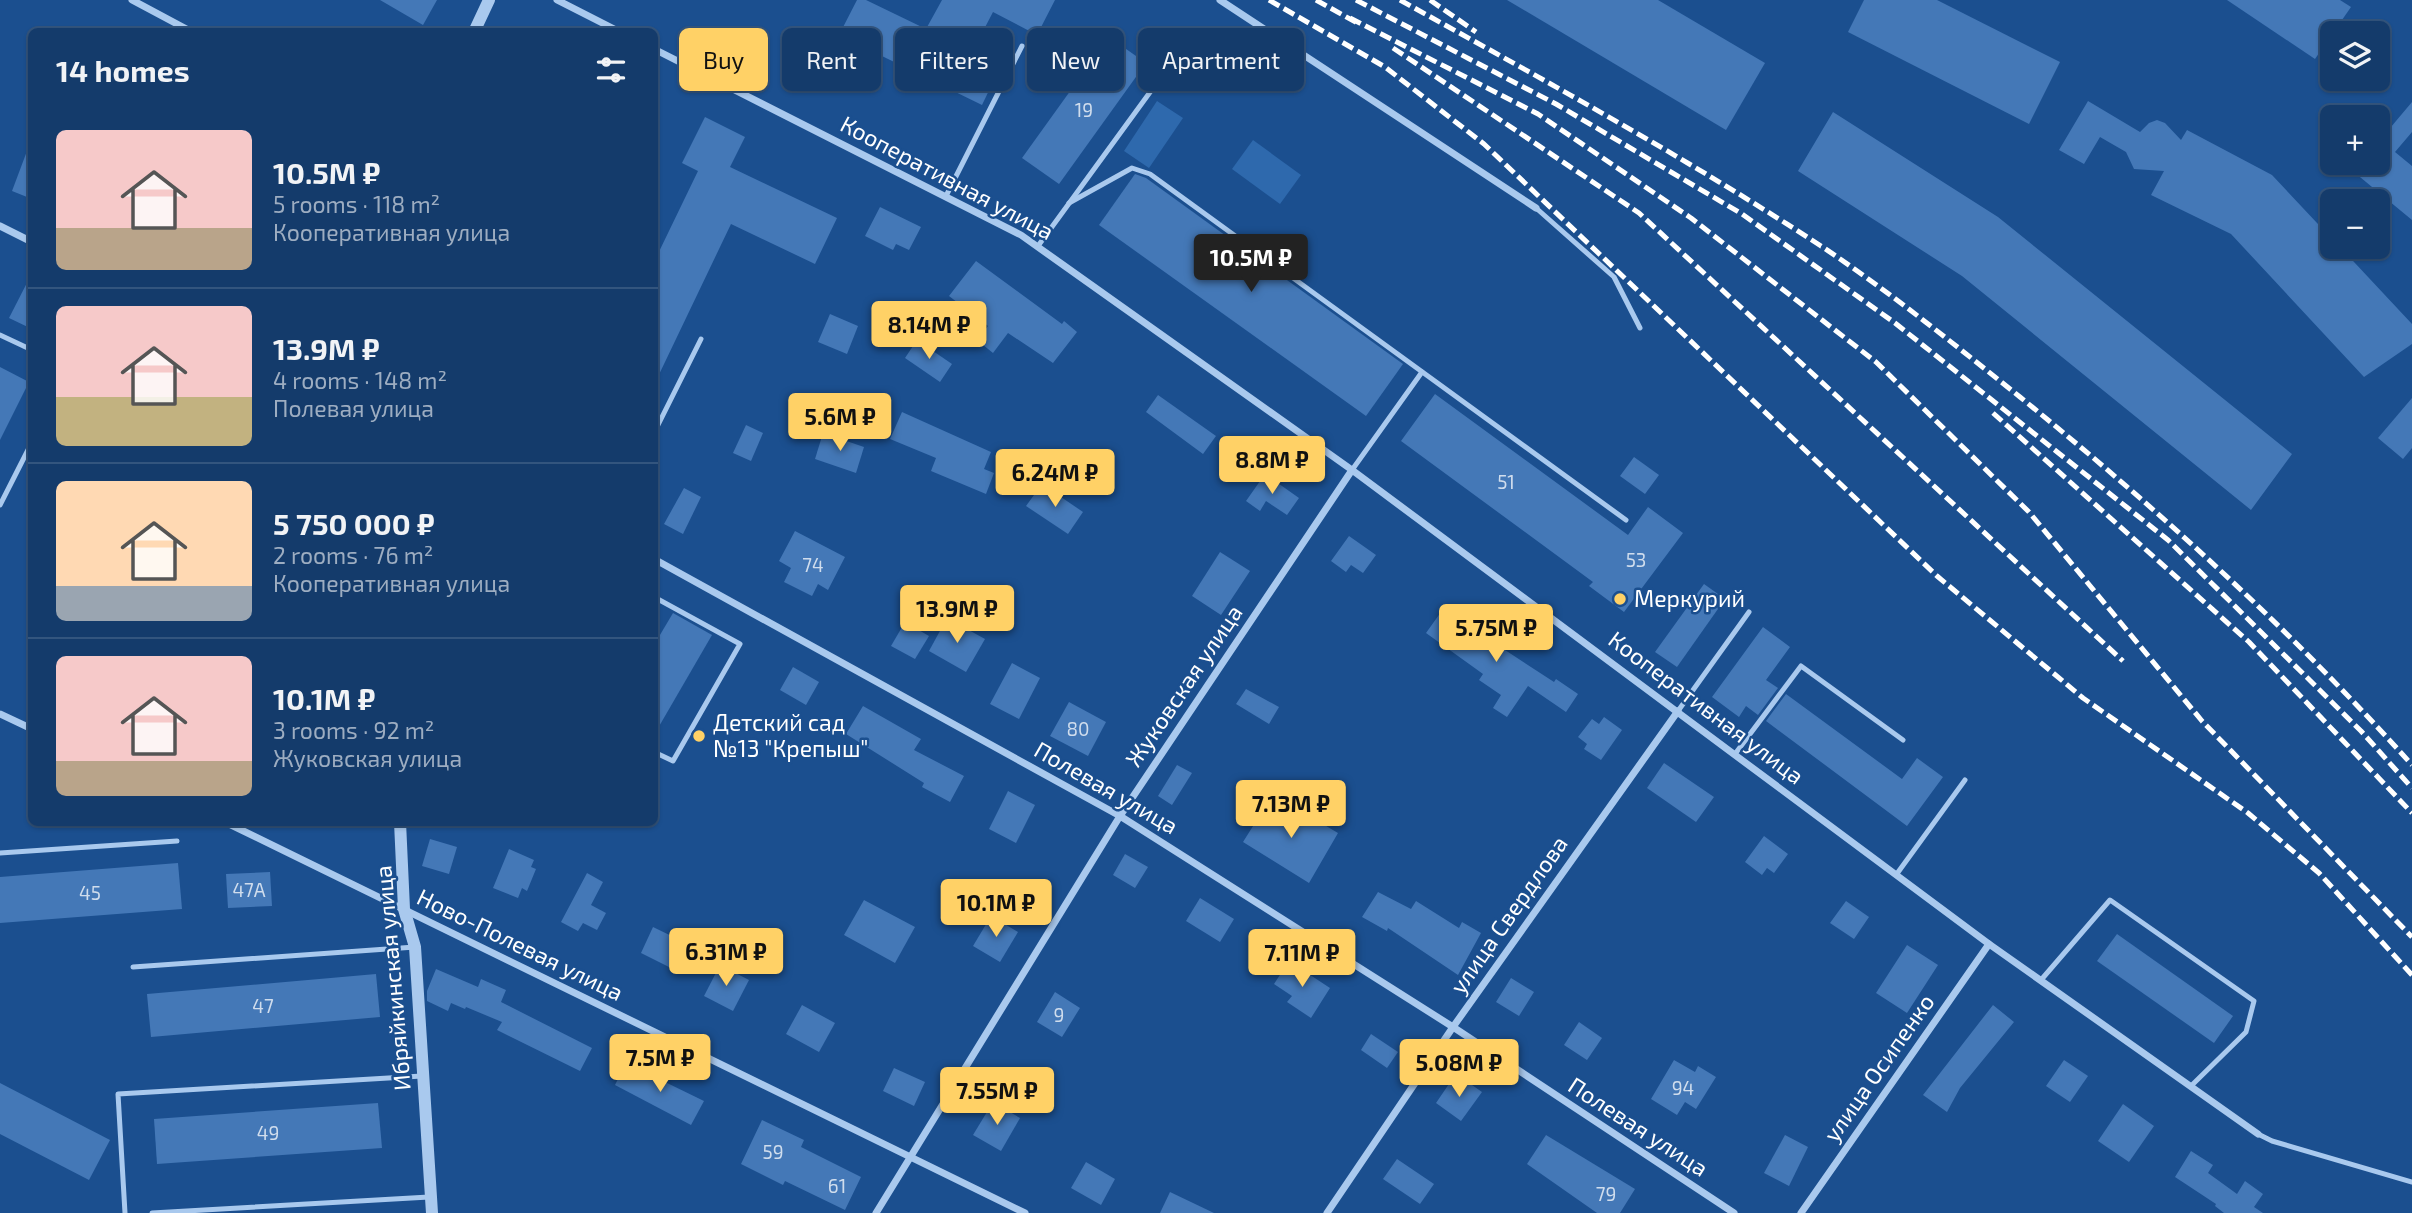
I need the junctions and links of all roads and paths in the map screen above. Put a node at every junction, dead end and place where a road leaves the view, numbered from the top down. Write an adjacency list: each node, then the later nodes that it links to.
1 (132, 0): 5 (street)
2 (489, 0): 6 (street)
3 (557, 0): 7 (street)
4 (1220, 0): 13 (street)
5 (184, 28)
6 (476, 28)
7 (612, 28)
8 (1022, 46): 11 (lane)
9 (658, 51): 11 (street, Кооперативная улица)
10 (1151, 91): 12 (lane)
11 (946, 196): 16 (street, Кооперативная улица)
12 (1069, 203): 16 (lane); 21 (lane)
13 (1536, 208): 17 (lane)
14 (0, 226): 15 (street)
15 (28, 240)
16 (1038, 246): 24 (street, Кооперативная улица)
17 (1640, 328)
18 (0, 335): 20 (lane)
19 (701, 339): 22 (lane)
20 (28, 348)
21 (1422, 372): 24 (lane); 26 (lane)
22 (658, 425)
23 (28, 450): 25 (lane)
24 (1352, 470): 30 (street, Кооперативная улица); 37 (street, Жуковская улица)
25 (0, 505)
26 (1626, 520)
27 (658, 561): 37 (street, Полевая улица)
28 (658, 599): 34 (lane)
29 (1749, 612): 30 (lane)
30 (1678, 710): 35 (street, Кооперативная улица); 48 (street, улица Свердлова)
31 (0, 714): 32 (street)
32 (28, 727)
33 (1903, 740): 35 (lane)
34 (658, 754)
35 (1735, 754): 42 (street, Кооперативная улица)
36 (1965, 780): 42 (lane)
37 (1120, 816): 48 (street, Полевая улица); 52 (street, Жуковская улица)
38 (233, 826): 43 (street, Ново-Полевая улица)
39 (400, 826): 43 (street, Ибряйкинская улица)
40 (177, 841): 41 (lane)
41 (0, 853)
42 (1896, 874): 44 (street, Кооперативная улица)
43 (404, 909): 45 (street, Ибряйкинская улица); 52 (street, Ново-Полевая улица)
44 (1989, 944): 47 (street, Кооперативная улица); 62 (street, улица Осипенко)
45 (415, 947): 46 (lane); 49 (street, Ибряйкинская улица)
46 (133, 967)
47 (2040, 980): 50 (street, Кооперативная улица); 50 (lane)
48 (1453, 1027): 60 (street, улица Свердлова); 61 (street, Полевая улица)
49 (424, 1076): 54 (street, Ибряйкинская улица); 55 (lane)
50 (2191, 1086): 51 (street, Кооперативная улица)
51 (2258, 1134): 53 (lane)
52 (909, 1156): 58 (street, Жуковская улица); 59 (street, Ново-Полевая улица)
53 (2412, 1182)
54 (431, 1197): 56 (lane); 57 (street, Ибряйкинская улица)
55 (124, 1213)
56 (152, 1213)
57 (432, 1213)
58 (876, 1213)
59 (1025, 1213)
60 (1327, 1213)
61 (1734, 1213)
62 (1801, 1213)

